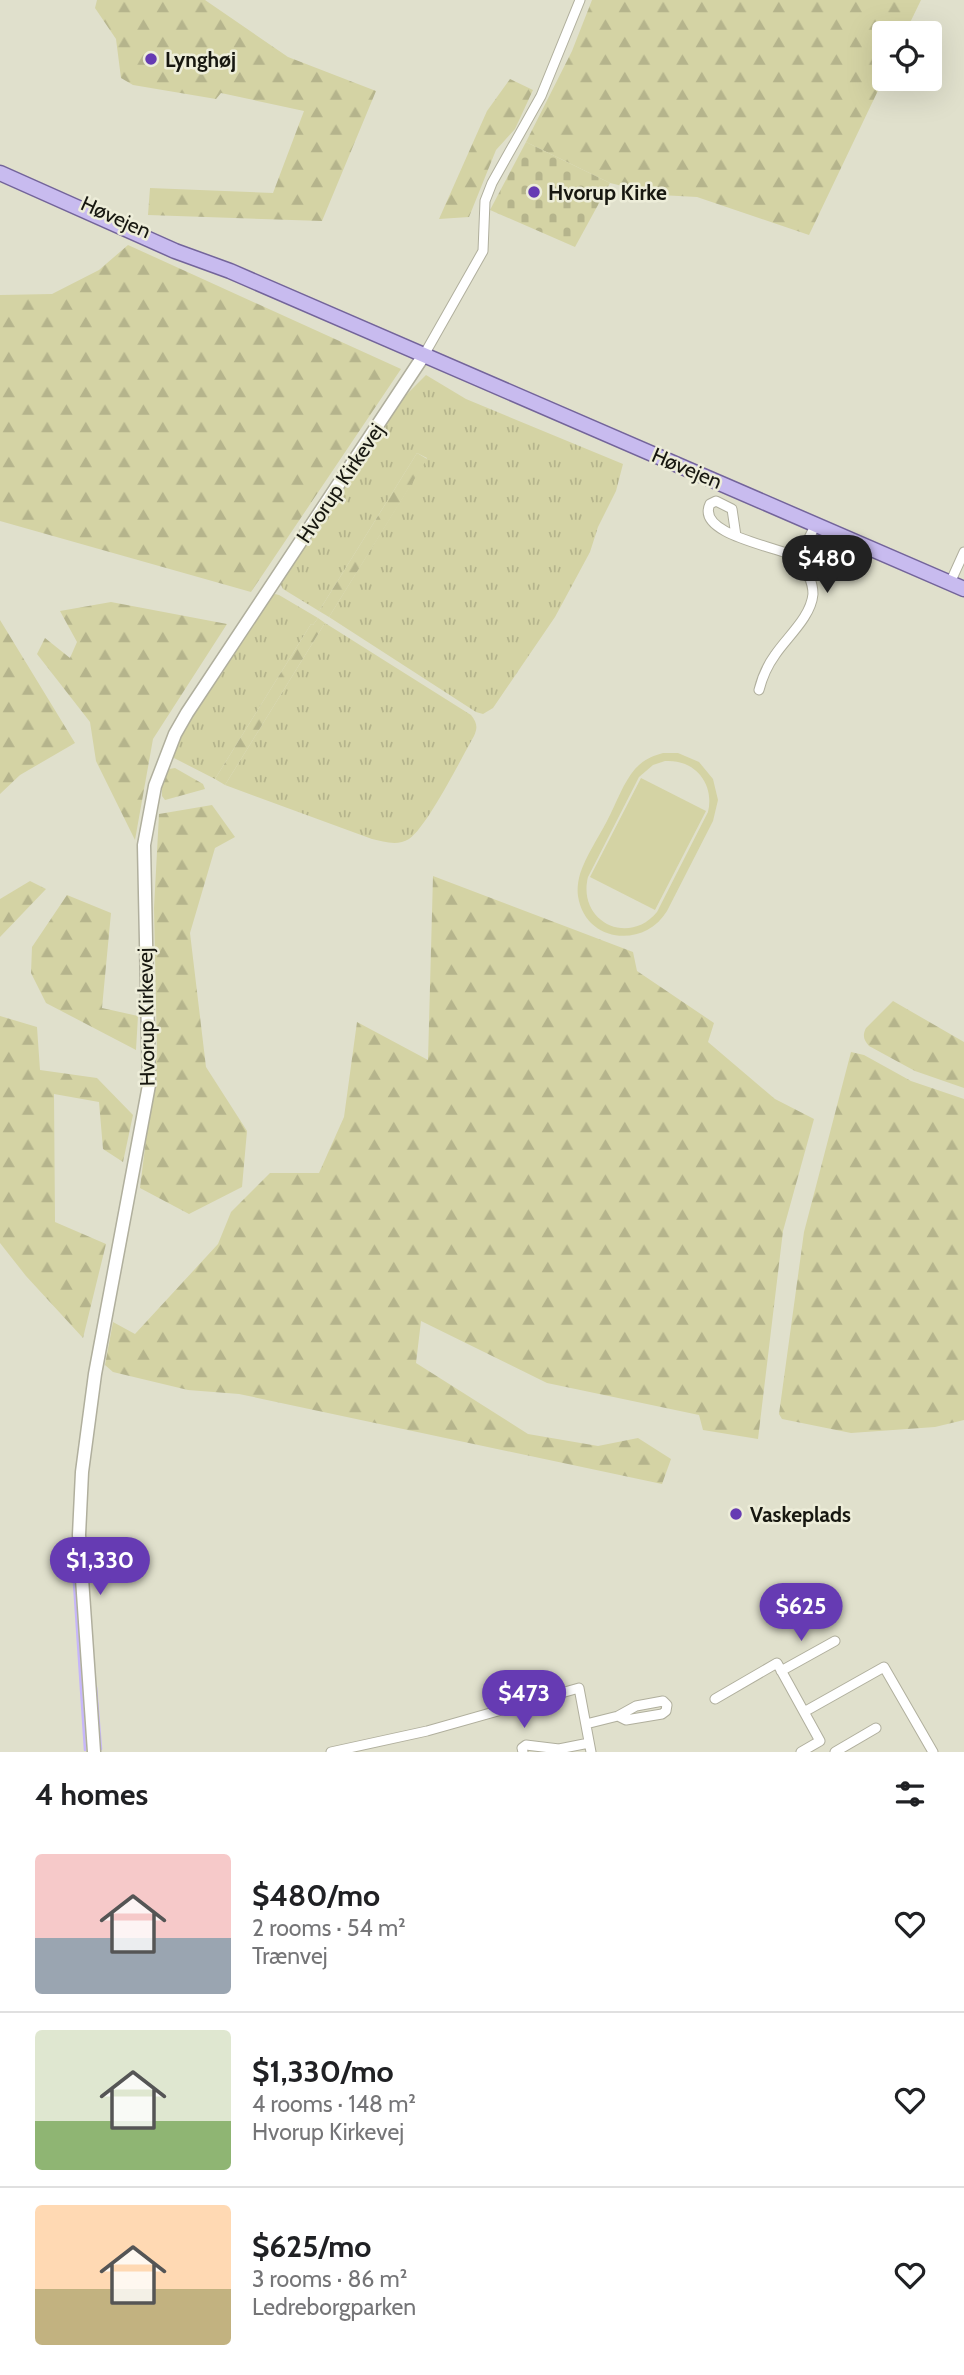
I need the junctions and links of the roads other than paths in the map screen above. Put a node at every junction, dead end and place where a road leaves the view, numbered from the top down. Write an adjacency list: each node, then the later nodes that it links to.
1 (580, 0): 5 (street)
2 (0, 165): 4 (main road, Høvejen)
3 (0, 173): 4 (main road, Høvejen)
4 (230, 271): 5 (main road, Høvejen)
5 (424, 355): 6 (main road, Høvejen); 23 (street, Hvorup Kirkevej)
6 (816, 524): 9 (street); 10 (main road, Høvejen)
7 (736, 536): 9 (street)
8 (964, 552): 10 (street, Høvejen)
9 (799, 558): 11 (street)
10 (957, 586)
11 (759, 690)
12 (835, 1641): 13 (street)
13 (781, 1671): 14 (street); 15 (street)
14 (715, 1699)
15 (804, 1712): 19 (street); 29 (street)
16 (618, 1716): 16 (street); 17 (street)
17 (586, 1724): 20 (street); 21 (street)
18 (876, 1728): 28 (street)
19 (820, 1741): 26 (street); 27 (street)
20 (590, 1748): 22 (street)
21 (347, 1750): 24 (street)
22 (558, 1750): 25 (street)
23 (94, 1752)
24 (331, 1752)
25 (523, 1752)
26 (801, 1752)
27 (827, 1752)
28 (835, 1752)
29 (933, 1752)

